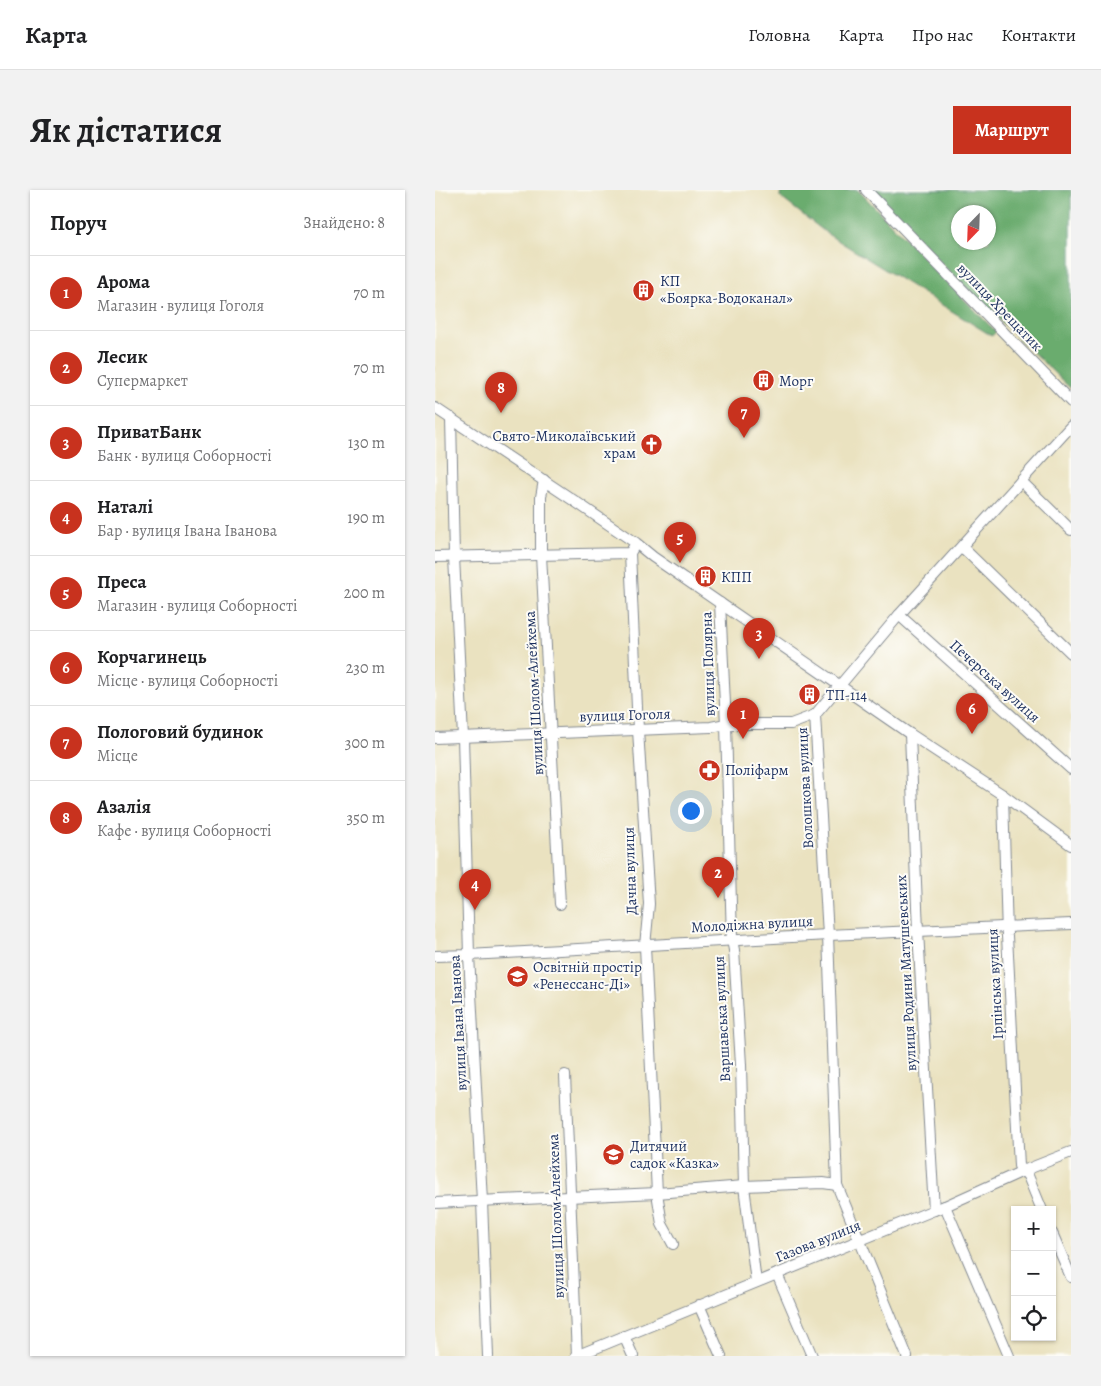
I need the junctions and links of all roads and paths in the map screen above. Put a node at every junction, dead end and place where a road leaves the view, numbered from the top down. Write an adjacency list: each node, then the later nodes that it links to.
1 (866, 190): 2 (street, вулиця Хрещатик)
2 (1071, 402)
3 (435, 408): 4 (street)
4 (451, 418): 6 (street); 13 (street, вулиця Івана Іванова)
5 (1071, 426): 7 (street, Волошкова вулиця)
6 (544, 480): 9 (street); 12 (street, вулиця Шолом-Алейхема)
7 (1021, 481): 8 (street); 10 (street, Волошкова вулиця)
8 (1071, 530)
9 (636, 543): 11 (street); 15 (street)
10 (962, 547): 16 (street, Волошкова вулиця); 17 (street)
11 (630, 553): 12 (street); 21 (street, Дачна вулиця)
12 (541, 555): 13 (street); 22 (street, вулиця Шолом-Алейхема)
13 (454, 556): 14 (street); 24 (street, вулиця Івана Іванова)
14 (435, 557)
15 (721, 603): 18 (street); 20 (street, вулиця Полярна)
16 (899, 615): 18 (street, Волошкова вулиця); 26 (street, Печерська вулиця)
17 (1071, 653)
18 (839, 684): 19 (street, Волошкова вулиця); 23 (street)
19 (815, 714): 20 (street, вулиця Гоголя); 33 (street, Волошкова вулиця)
20 (726, 724): 21 (street, вулиця Гоголя); 34 (street, Варшавська вулиця)
21 (638, 730): 22 (street, вулиця Гоголя); 35 (street, Дачна вулиця)
22 (552, 733): 24 (street, вулиця Гоголя); 29 (street, вулиця Шолом-Алейхема)
23 (910, 734): 27 (street); 32 (street, вулиця Родини Матушевських)
24 (463, 737): 25 (street, вулиця Гоголя); 36 (street, вулиця Івана Іванова)
25 (435, 738)
26 (1071, 769)
27 (1003, 795): 28 (street); 31 (street, Ірпінська вулиця)
28 (1071, 845)
29 (561, 904)
30 (1071, 924): 31 (street, Молодіжна вулиця)
31 (1007, 927): 32 (street, Молодіжна вулиця); 40 (street, Ірпінська вулиця)
32 (919, 931): 33 (street, Молодіжна вулиця); 49 (street, вулиця Родини Матушевських)
33 (828, 935): 34 (street, Молодіжна вулиця); 41 (street, Волошкова вулиця)
34 (732, 940): 35 (street, Молодіжна вулиця); 42 (street, Варшавська вулиця)
35 (645, 946): 36 (street, Молодіжна вулиця); 43 (street, Дачна вулиця)
36 (469, 955): 37 (street, Молодіжна вулиця); 45 (street, вулиця Івана Іванова)
37 (435, 956)
38 (565, 1074): 44 (street, вулиця Шолом-Алейхема)
39 (1071, 1152): 40 (street, Газова вулиця)
40 (1023, 1171): 47 (street, Газова вулиця); 48 (street, Ірпінська вулиця)
41 (837, 1185): 42 (street); 50 (street, Волошкова вулиця)
42 (744, 1186): 43 (street); 55 (street, Варшавська вулиця)
43 (657, 1193): 44 (street); 52 (street, Дачна вулиця)
44 (570, 1197): 45 (street); 59 (street, вулиця Шолом-Алейхема)
45 (482, 1201): 46 (street); 58 (street, вулиця Івана Іванова)
46 (435, 1203)
47 (945, 1206): 49 (street, Газова вулиця); 64 (street)
48 (1041, 1206)
49 (934, 1210): 50 (street, Газова вулиця)
50 (859, 1240): 53 (street, Газова вулиця); 63 (street, Волошкова вулиця)
51 (1056, 1242): 54 (street)
52 (673, 1244)
53 (777, 1274): 55 (street, Газова вулиця); 62 (street)
54 (1071, 1277)
55 (756, 1282): 56 (street, Газова вулиця)
56 (699, 1306): 57 (street, Газова вулиця); 61 (street)
57 (624, 1336): 59 (street, Газова вулиця); 60 (street)
58 (488, 1356)
59 (576, 1356)
60 (633, 1356)
61 (721, 1356)
62 (812, 1356)
63 (907, 1356)
64 (1009, 1356)

